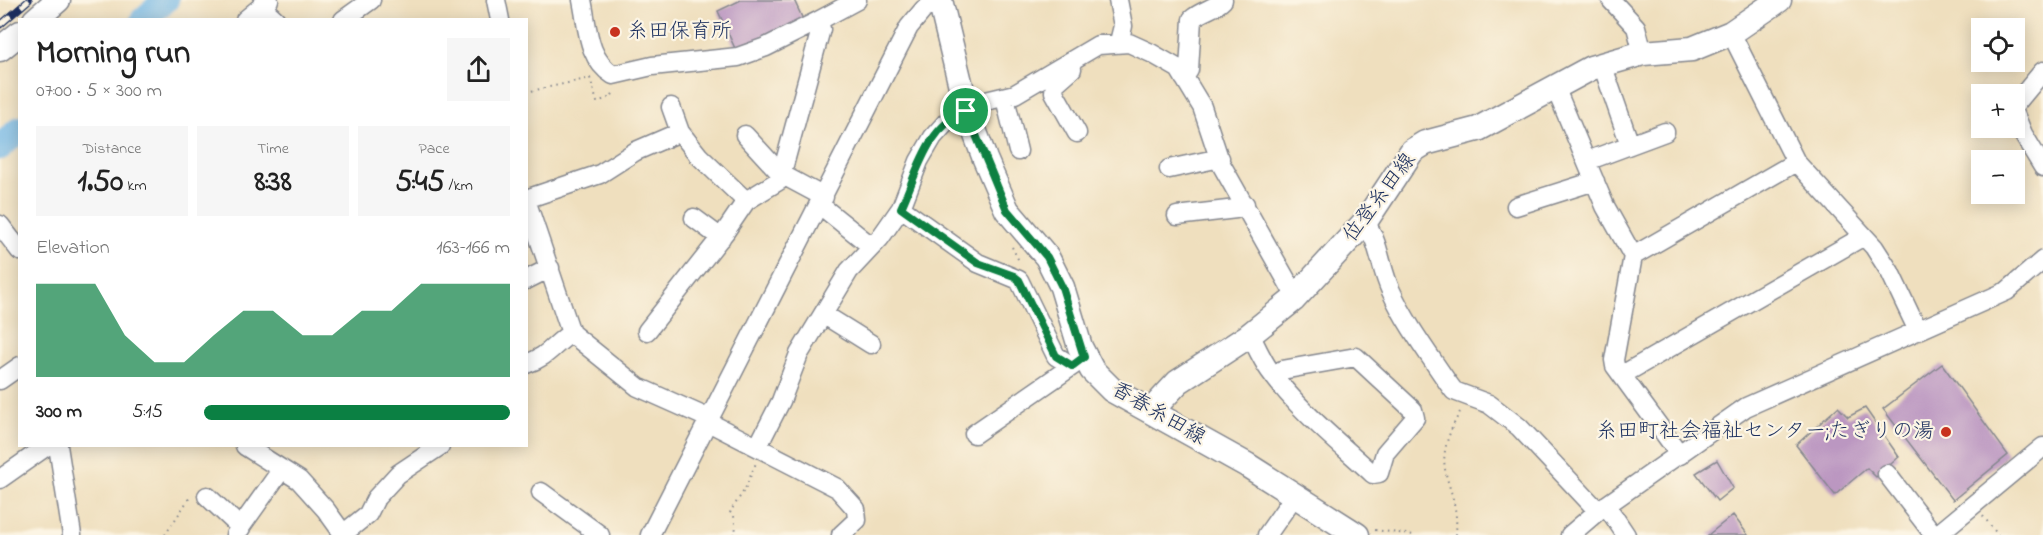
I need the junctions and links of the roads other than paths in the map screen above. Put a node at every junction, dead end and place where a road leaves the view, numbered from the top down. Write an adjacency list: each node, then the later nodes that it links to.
1 (58, 0): 12 (main road)
2 (371, 0): 15 (street)
3 (496, 0): 16 (street)
4 (582, 0): 17 (street)
5 (857, 0): 17 (street)
6 (1118, 0): 20 (street)
7 (1223, 0): 26 (street)
8 (1611, 0): 22 (street)
9 (1779, 0): 18 (main road, 位登糸田線)
10 (940, 1): 31 (main road, 香春糸田線); 48 (street)
11 (265, 3): 13 (street); 14 (street)
12 (37, 18)
13 (247, 18)
14 (275, 18)
15 (346, 18)
16 (500, 18)
17 (818, 21): 44 (street)
18 (1731, 33): 22 (main road, 位登糸田線); 41 (street)
19 (18, 35): 21 (main road)
20 (1119, 42): 23 (street); 26 (street)
21 (0, 50)
22 (1643, 53): 24 (main road, 位登糸田線)
23 (1068, 61): 29 (street); 34 (street)
24 (1602, 64): 27 (main road, 位登糸田線); 37 (street)
25 (2043, 71): 28 (street)
26 (1184, 78): 39 (street)
27 (1555, 87): 40 (street); 55 (main road, 位登糸田線)
28 (2025, 93)
29 (1005, 98): 31 (street); 38 (street)
30 (671, 106): 32 (street)
31 (966, 109): 52 (street); 70 (main road, 香春糸田線)
32 (680, 132): 46 (street); 47 (street)
33 (1665, 132): 37 (street)
34 (1077, 133)
35 (745, 135): 44 (street)
36 (2025, 136): 42 (street)
37 (1630, 145): 40 (street)
38 (1017, 151)
39 (1220, 158): 43 (street); 49 (street)
40 (1587, 161): 45 (street)
41 (1796, 162): 56 (street); 59 (street)
42 (2043, 167)
43 (1169, 169)
44 (781, 174): 47 (street); 48 (street)
45 (1595, 181): 51 (street); 59 (street)
46 (528, 199)
47 (746, 201): 57 (street)
48 (822, 201): 58 (street); 77 (street)
49 (1245, 204): 53 (street); 63 (street)
50 (528, 206): 61 (street)
51 (1516, 206)
52 (901, 208): 58 (street); 70 (street)
53 (1177, 216)
54 (694, 218): 57 (street)
55 (1365, 222): 63 (main road, 位登糸田線); 92 (street)
56 (1864, 236): 66 (street); 73 (street)
57 (721, 238): 65 (street)
58 (872, 246): 64 (street)
59 (1633, 256): 73 (street)
60 (2043, 260): 66 (street)
61 (550, 268): 62 (street); 67 (street)
62 (528, 279)
63 (1296, 297): 68 (main road, 位登糸田線)
64 (823, 314): 69 (street); 79 (street)
65 (647, 331)
66 (1918, 331): 85 (street)
67 (571, 333): 71 (street); 77 (street)
68 (1250, 334): 74 (street); 76 (main road, 位登糸田線)
69 (871, 344)
70 (1078, 361): 76 (main road, 香春糸田線); 78 (street)
71 (528, 363)
72 (18, 367): 75 (street)
73 (1622, 375): 85 (street)
74 (1275, 377): 74 (street)
75 (0, 380)
76 (1151, 411): 90 (main road, 香春糸田線)
77 (709, 420): 79 (street); 98 (street)
78 (974, 434)
79 (758, 446): 99 (street)
80 (46, 447): 88 (street)
81 (58, 447): 94 (street)
82 (250, 447): 86 (street)
83 (438, 447): 96 (street)
84 (2043, 447): 103 (street)
85 (1680, 455): 92 (street)
86 (282, 469): 93 (street); 96 (street)
87 (1887, 474): 103 (street)
88 (0, 479)
89 (541, 492): 97 (street)
90 (1295, 495): 95 (main road, 香春糸田線); 100 (street)
91 (207, 496): 93 (street)
92 (1602, 508): 101 (street); 102 (street)
93 (238, 532)
94 (70, 534)
95 (1356, 534)
96 (343, 535)
97 (600, 535)
98 (650, 535)
99 (841, 535)
100 (1267, 535)
101 (1570, 535)
102 (1626, 535)
103 (1935, 535)

